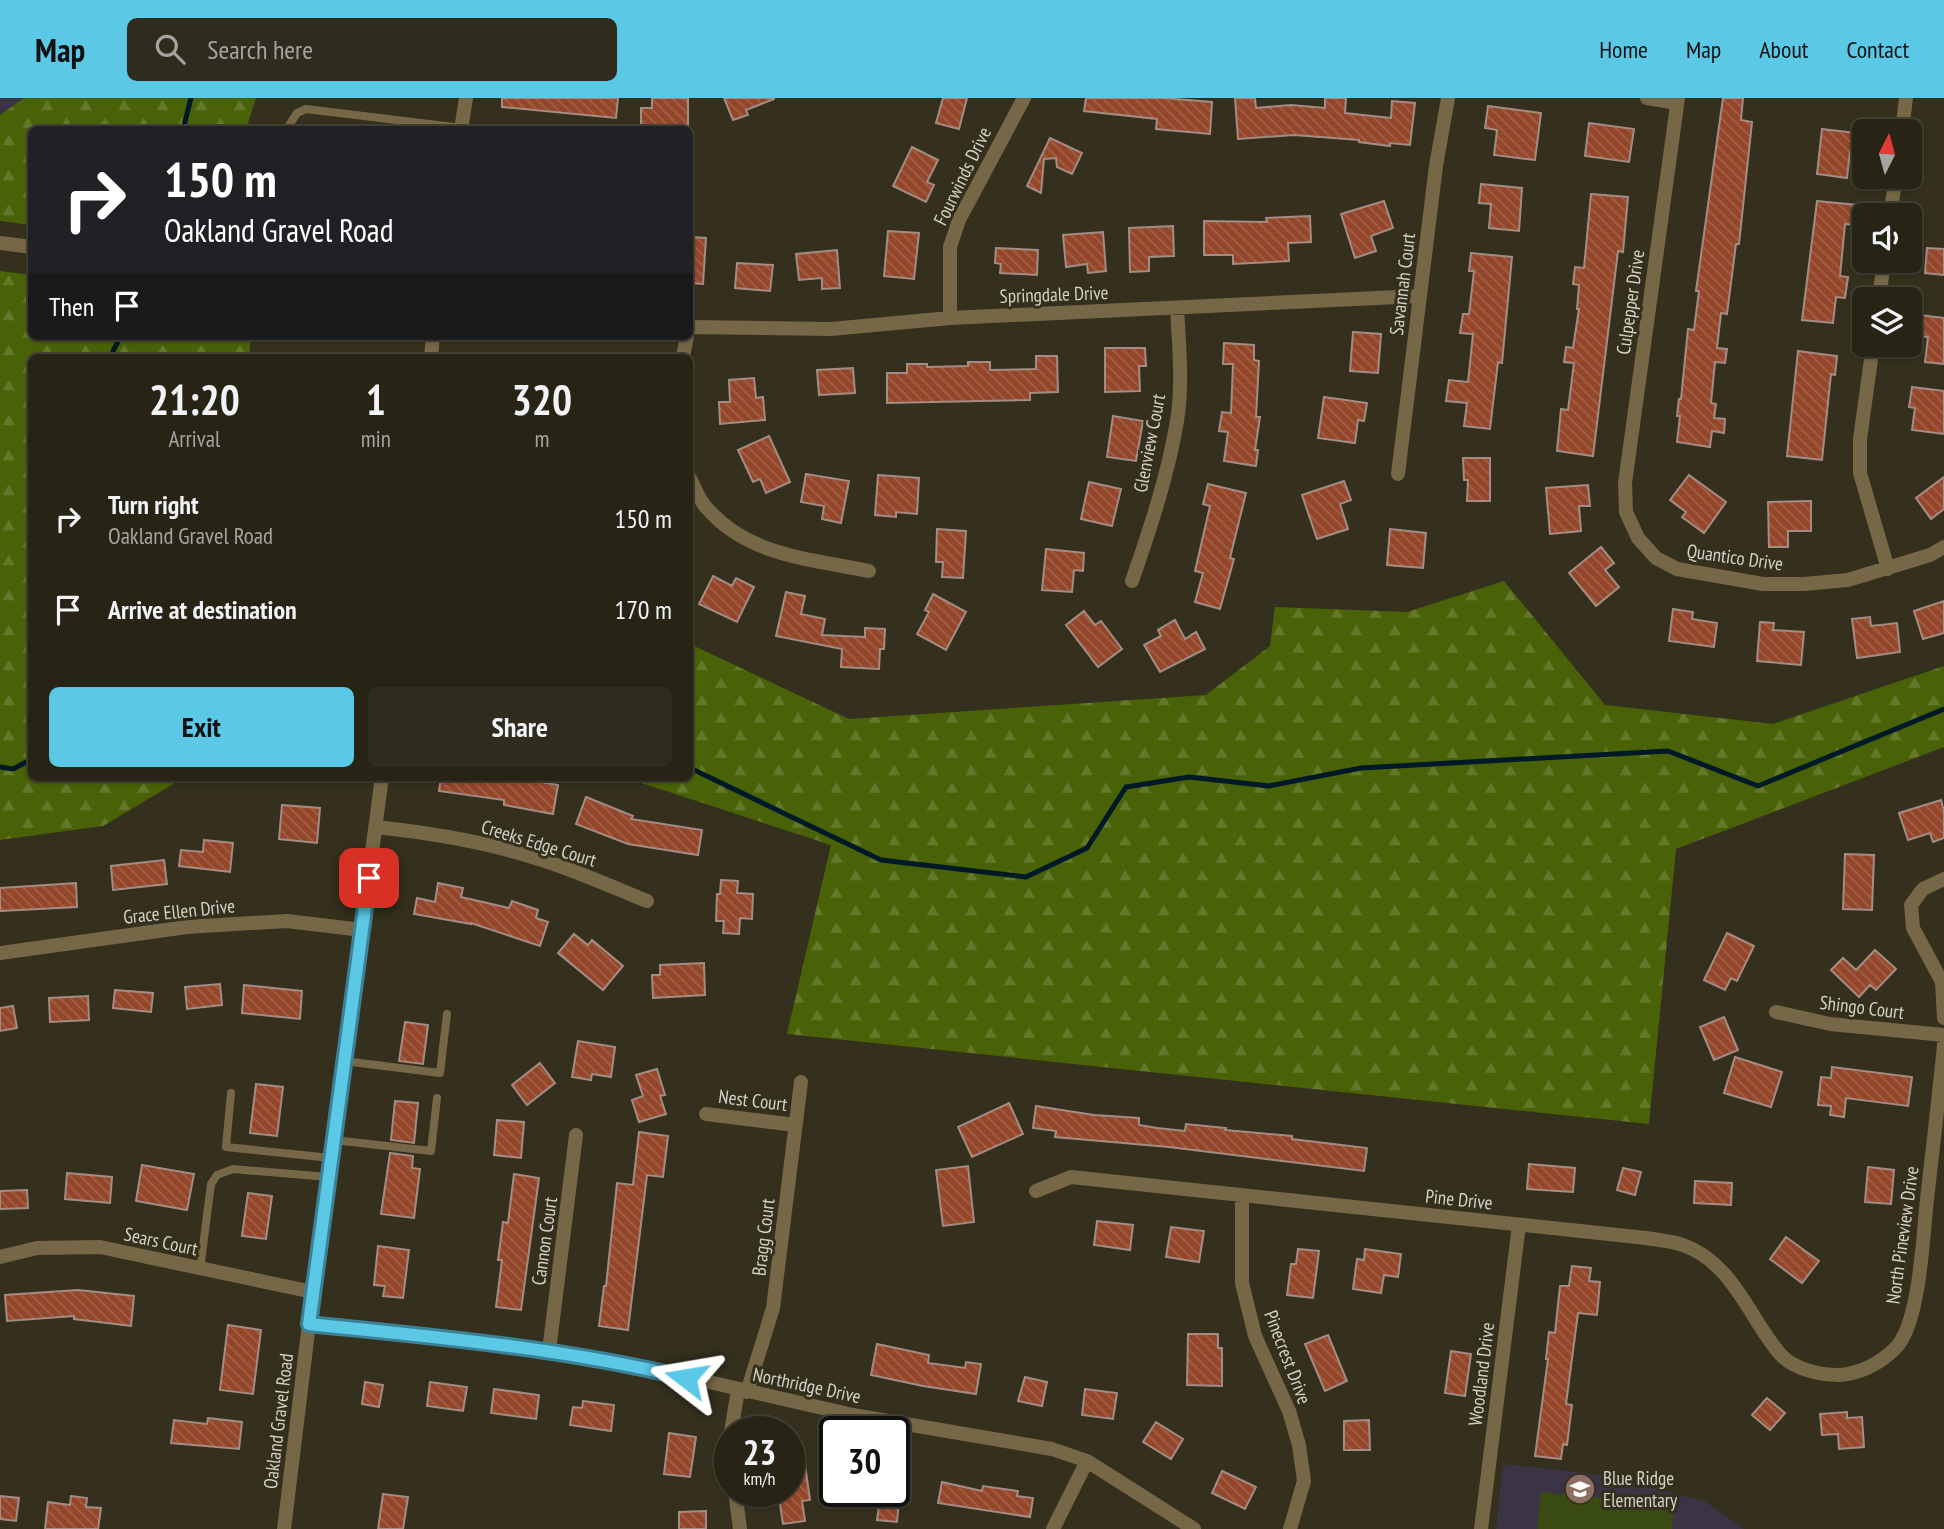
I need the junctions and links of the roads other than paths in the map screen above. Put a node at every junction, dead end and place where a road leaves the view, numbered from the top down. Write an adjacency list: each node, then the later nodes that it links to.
1 (466, 98): 10 (street)
2 (1024, 98): 15 (street, Fourwinds Drive)
3 (1448, 98): 13 (street, Savannah Court)
4 (1647, 98): 6 (street)
5 (1906, 98): 7 (street)
6 (1678, 100): 20 (street, Culpepper Drive)
7 (1903, 119)
8 (289, 126): 9 (lane)
9 (439, 126)
10 (462, 126)
11 (0, 243): 12 (street)
12 (28, 246)
13 (1420, 296): 14 (street, Springdale Drive); 18 (street, Savannah Court)
14 (1177, 308): 15 (street, Springdale Drive); 24 (street, Glenview Court)
15 (950, 318): 16 (street, Springdale Drive)
16 (693, 327)
17 (1870, 357): 22 (street)
18 (1398, 474)
19 (693, 484): 23 (street)
20 (1626, 512): 22 (street, Quantico Drive)
21 (1944, 547): 22 (street, Quantico Drive)
22 (1888, 569)
23 (869, 571)
24 (1132, 581)
25 (382, 781): 26 (street, Oakland Gravel Road)
26 (376, 827): 28 (street, Creeks Edge Court); 29 (street, Oakland Gravel Road)
27 (1944, 878): 33 (street)
28 (647, 901)
29 (362, 930): 30 (street, Grace Ellen Drive); 36 (street, Oakland Gravel Road)
30 (0, 953)
31 (1776, 1012): 34 (street, Shingo Court)
32 (447, 1014): 36 (lane)
33 (1944, 1018)
34 (1944, 1035)
35 (1944, 1045): 54 (street, North Pineview Drive)
36 (344, 1061): 43 (street, Oakland Gravel Road)
37 (801, 1082): 41 (street, Bragg Court)
38 (231, 1093): 44 (lane)
39 (437, 1098): 43 (lane)
40 (706, 1114): 41 (street, Nest Court)
41 (796, 1125): 55 (street, Bragg Court)
42 (576, 1135): 53 (street, Cannon Court)
43 (334, 1140): 44 (street, Oakland Gravel Road)
44 (331, 1158): 45 (street, Oakland Gravel Road)
45 (328, 1177): 50 (lane); 51 (street, Oakland Gravel Road)
46 (1036, 1191): 47 (street, Pine Drive)
47 (1242, 1196): 48 (street, Pine Drive); 63 (street, Pinecrest Drive)
48 (1519, 1225): 54 (street, Pine Drive); 64 (street, Woodland Drive)
49 (0, 1257): 50 (street, Sears Court)
50 (200, 1269): 51 (street, Sears Court)
51 (313, 1292): 52 (street, Oakland Gravel Road)
52 (309, 1324): 53 (street, Northridge Drive); 59 (street, Oakland Gravel Road)
53 (549, 1352): 55 (street, Northridge Drive)
54 (1824, 1374)
55 (742, 1391): 56 (street, Bragg Court); 57 (street, Northridge Drive)
56 (735, 1416)
57 (1087, 1461): 61 (street); 62 (street, Northridge Drive)
58 (737, 1507): 60 (street)
59 (284, 1529)
60 (740, 1529)
61 (1053, 1529)
62 (1194, 1529)
63 (1290, 1529)
64 (1481, 1529)

